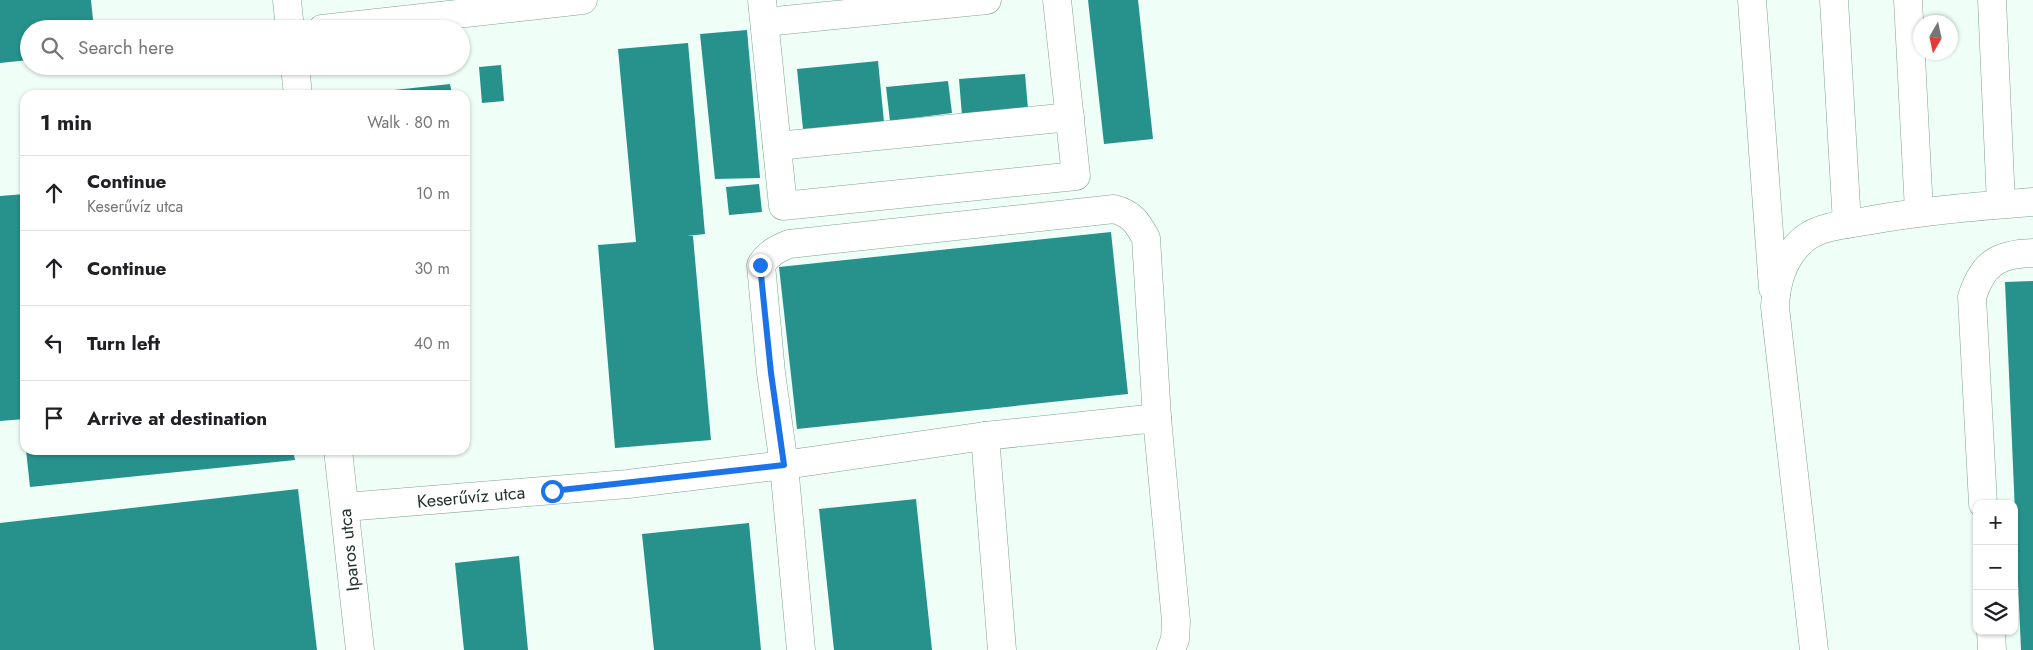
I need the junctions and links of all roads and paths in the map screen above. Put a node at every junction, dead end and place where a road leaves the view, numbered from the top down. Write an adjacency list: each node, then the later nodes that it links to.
1 (287, 0): 10 (street)
2 (583, 0): 11 (street)
3 (987, 0): 9 (street)
4 (1057, 0): 14 (street)
5 (1752, 0): 21 (street)
6 (1834, 0): 19 (street)
7 (1908, 0): 18 (street)
8 (1992, 0): 17 (street)
9 (764, 11): 15 (street)
10 (289, 20)
11 (403, 20)
12 (296, 75): 13 (street)
13 (297, 90)
14 (1070, 117): 15 (street); 15 (street)
15 (777, 146)
16 (2033, 202): 17 (street)
17 (2001, 204): 18 (street)
18 (1919, 211): 19 (street)
19 (1847, 224): 21 (street)
20 (2033, 253): 26 (street)
21 (1775, 307): 33 (street)
22 (1157, 418): 23 (street, Keserűvíz utca); 25 (street); 32 (street)
23 (985, 436): 25 (street, Keserűvíz utca); 31 (street)
24 (339, 455): 27 (street, Iparos utca)
25 (784, 465): 27 (street, Keserűvíz utca); 30 (street)
26 (1983, 500)
27 (345, 507): 29 (street, Iparos utca)
28 (1991, 635): 34 (street)
29 (360, 650)
30 (801, 650)
31 (1002, 650)
32 (1171, 650)
33 (1814, 650)
34 (1992, 650)

